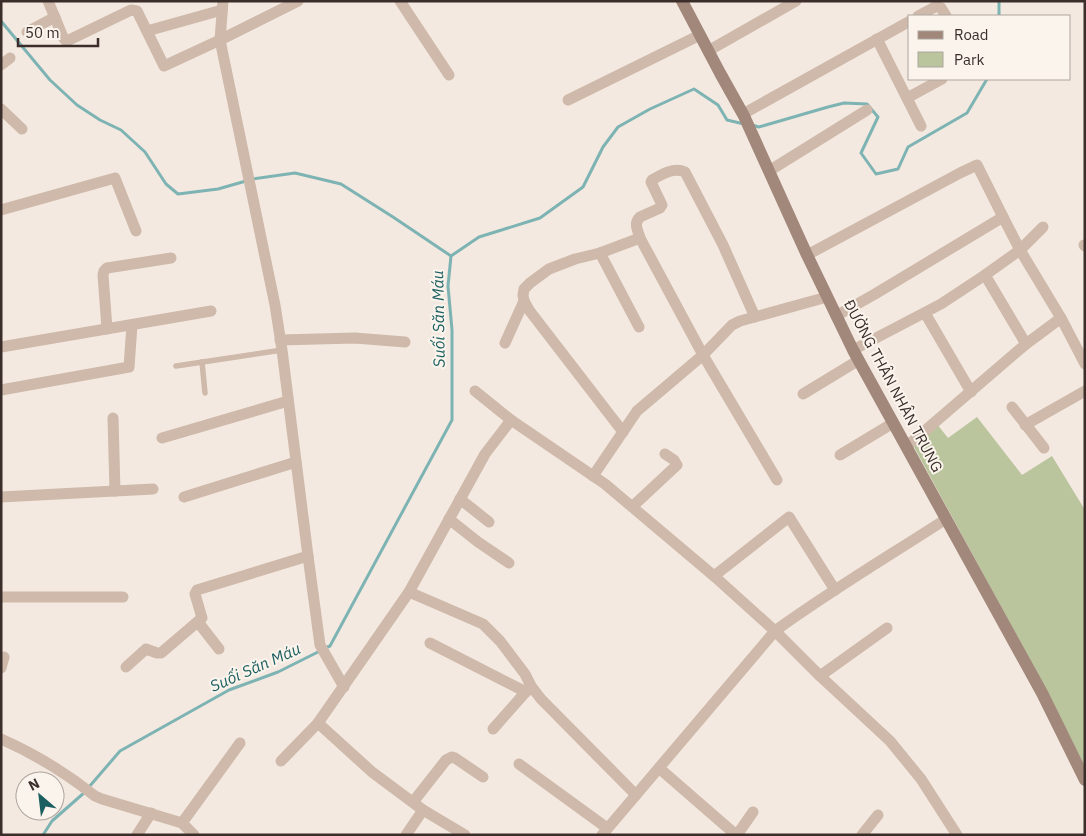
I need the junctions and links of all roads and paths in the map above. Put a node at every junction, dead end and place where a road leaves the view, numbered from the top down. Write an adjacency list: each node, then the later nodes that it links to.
1 (48, 1): 10 (street)
2 (298, 1): 16 (street)
3 (400, 1): 18 (street)
4 (682, 1): 14 (street, ĐƯỜNG THÂN NHÂN TRUNG)
5 (796, 1): 17 (street)
6 (931, 4): 8 (street); 9 (street)
7 (222, 6): 12 (street); 16 (street)
8 (919, 15)
9 (945, 15)
10 (54, 17): 12 (street); 13 (street)
11 (908, 22): 15 (street)
12 (147, 31): 16 (street)
13 (27, 32)
14 (700, 35): 17 (street, ĐƯỜNG THÂN NHÂN TRUNG); 21 (street)
15 (877, 39): 20 (street); 24 (street)
16 (220, 40): 51 (street)
17 (708, 51): 24 (street, ĐƯỜNG THÂN NHÂN TRUNG)
18 (448, 75)
19 (940, 80): 20 (street)
20 (907, 98): 25 (street)
21 (568, 100)
22 (1, 109): 26 (street)
23 (866, 110): 27 (street)
24 (744, 115): 27 (street, ĐƯỜNG THÂN NHÂN TRUNG)
25 (921, 126)
26 (22, 129)
27 (769, 171): 35 (street, ĐƯỜNG THÂN NHÂN TRUNG)
28 (1, 210): 31 (street)
29 (1004, 217): 33 (street); 35 (street); 42 (street)
30 (1042, 227): 33 (street)
31 (136, 231)
32 (640, 238): 34 (street); 43 (street); 53 (street)
33 (1020, 250): 37 (street); 44 (street)
34 (600, 253): 39 (street); 46 (street)
35 (807, 255): 38 (street, ĐƯỜNG THÂN NHÂN TRUNG)
36 (171, 258): 47 (street)
37 (985, 275): 41 (street); 50 (street)
38 (826, 297): 42 (street, ĐƯỜNG THÂN NHÂN TRUNG); 43 (street)
39 (524, 301): 49 (street); 70 (street)
40 (211, 311): 45 (street)
41 (925, 312): 54 (street); 61 (street)
42 (836, 316): 54 (street, ĐƯỜNG THÂN NHÂN TRUNG)
43 (755, 317): 53 (street)
44 (1061, 318): 50 (street); 56 (street)
45 (132, 325): 47 (street); 58 (street)
46 (639, 327)
47 (107, 329): 52 (street)
48 (405, 342): 51 (street)
49 (505, 343)
50 (1026, 344): 61 (street)
51 (281, 345): 55 (lane); 64 (street)
52 (1, 347)
53 (703, 355): 70 (street); 78 (street)
54 (856, 355): 63 (street); 68 (street, ĐƯỜNG THÂN NHÂN TRUNG)
55 (202, 362): 57 (lane); 62 (lane)
56 (1085, 364)
57 (176, 366)
58 (1, 390)
59 (475, 391): 67 (street)
60 (1085, 391): 69 (street)
61 (971, 392): 72 (street)
62 (205, 393)
63 (803, 394)
64 (288, 401): 71 (street); 76 (street)
65 (1012, 407): 69 (street)
66 (113, 418): 80 (street)
67 (511, 420): 77 (street); 83 (street)
68 (893, 423): 72 (street, ĐƯỜNG THÂN NHÂN TRUNG); 75 (street)
69 (1025, 425): 73 (street)
70 (623, 432): 77 (street)
71 (162, 438)
72 (906, 447): 86 (street, ĐƯỜNG THÂN NHÂN TRUNG)
73 (1044, 448)
74 (665, 454): 84 (street)
75 (840, 455)
76 (296, 462): 82 (street); 88 (street)
77 (594, 476): 84 (street)
78 (777, 480)
79 (152, 489): 80 (street)
80 (115, 491): 81 (street)
81 (1, 497)
82 (184, 497)
83 (460, 499): 85 (street); 87 (street)
84 (633, 506): 90 (street)
85 (449, 519): 89 (street); 92 (street)
86 (946, 519): 91 (street); 112 (street, ĐƯỜNG THÂN NHÂN TRUNG)
87 (489, 522)
88 (308, 556): 95 (street); 102 (street)
89 (509, 563)
90 (714, 576): 91 (street); 97 (street)
91 (835, 590): 97 (street)
92 (409, 592): 102 (street); 103 (street)
93 (1, 597): 94 (street)
94 (123, 597)
95 (198, 622): 99 (street); 100 (street)
96 (887, 628): 101 (street)
97 (776, 632): 101 (street); 110 (street)
98 (430, 644): 103 (street)
99 (219, 649)
100 (126, 667)
101 (820, 676): 127 (street)
102 (344, 687): 104 (street)
103 (528, 689): 105 (street); 113 (street)
104 (318, 723): 108 (street); 114 (street)
105 (493, 729)
106 (1, 739): 117 (street)
107 (240, 743): 119 (street)
108 (280, 761)
109 (519, 764): 120 (street)
110 (659, 768): 113 (street); 125 (street)
111 (483, 777): 114 (street)
112 (1085, 780)
113 (636, 795): 120 (street)
114 (413, 802): 115 (street)
115 (423, 810): 123 (street); 124 (street)
116 (753, 812): 125 (street)
117 (150, 813): 119 (street); 121 (street)
118 (878, 814): 126 (street)
119 (182, 823): 122 (street)
120 (605, 831)
121 (137, 835)
122 (194, 835)
123 (406, 835)
124 (465, 835)
125 (737, 835)
126 (862, 835)
127 (957, 835)

